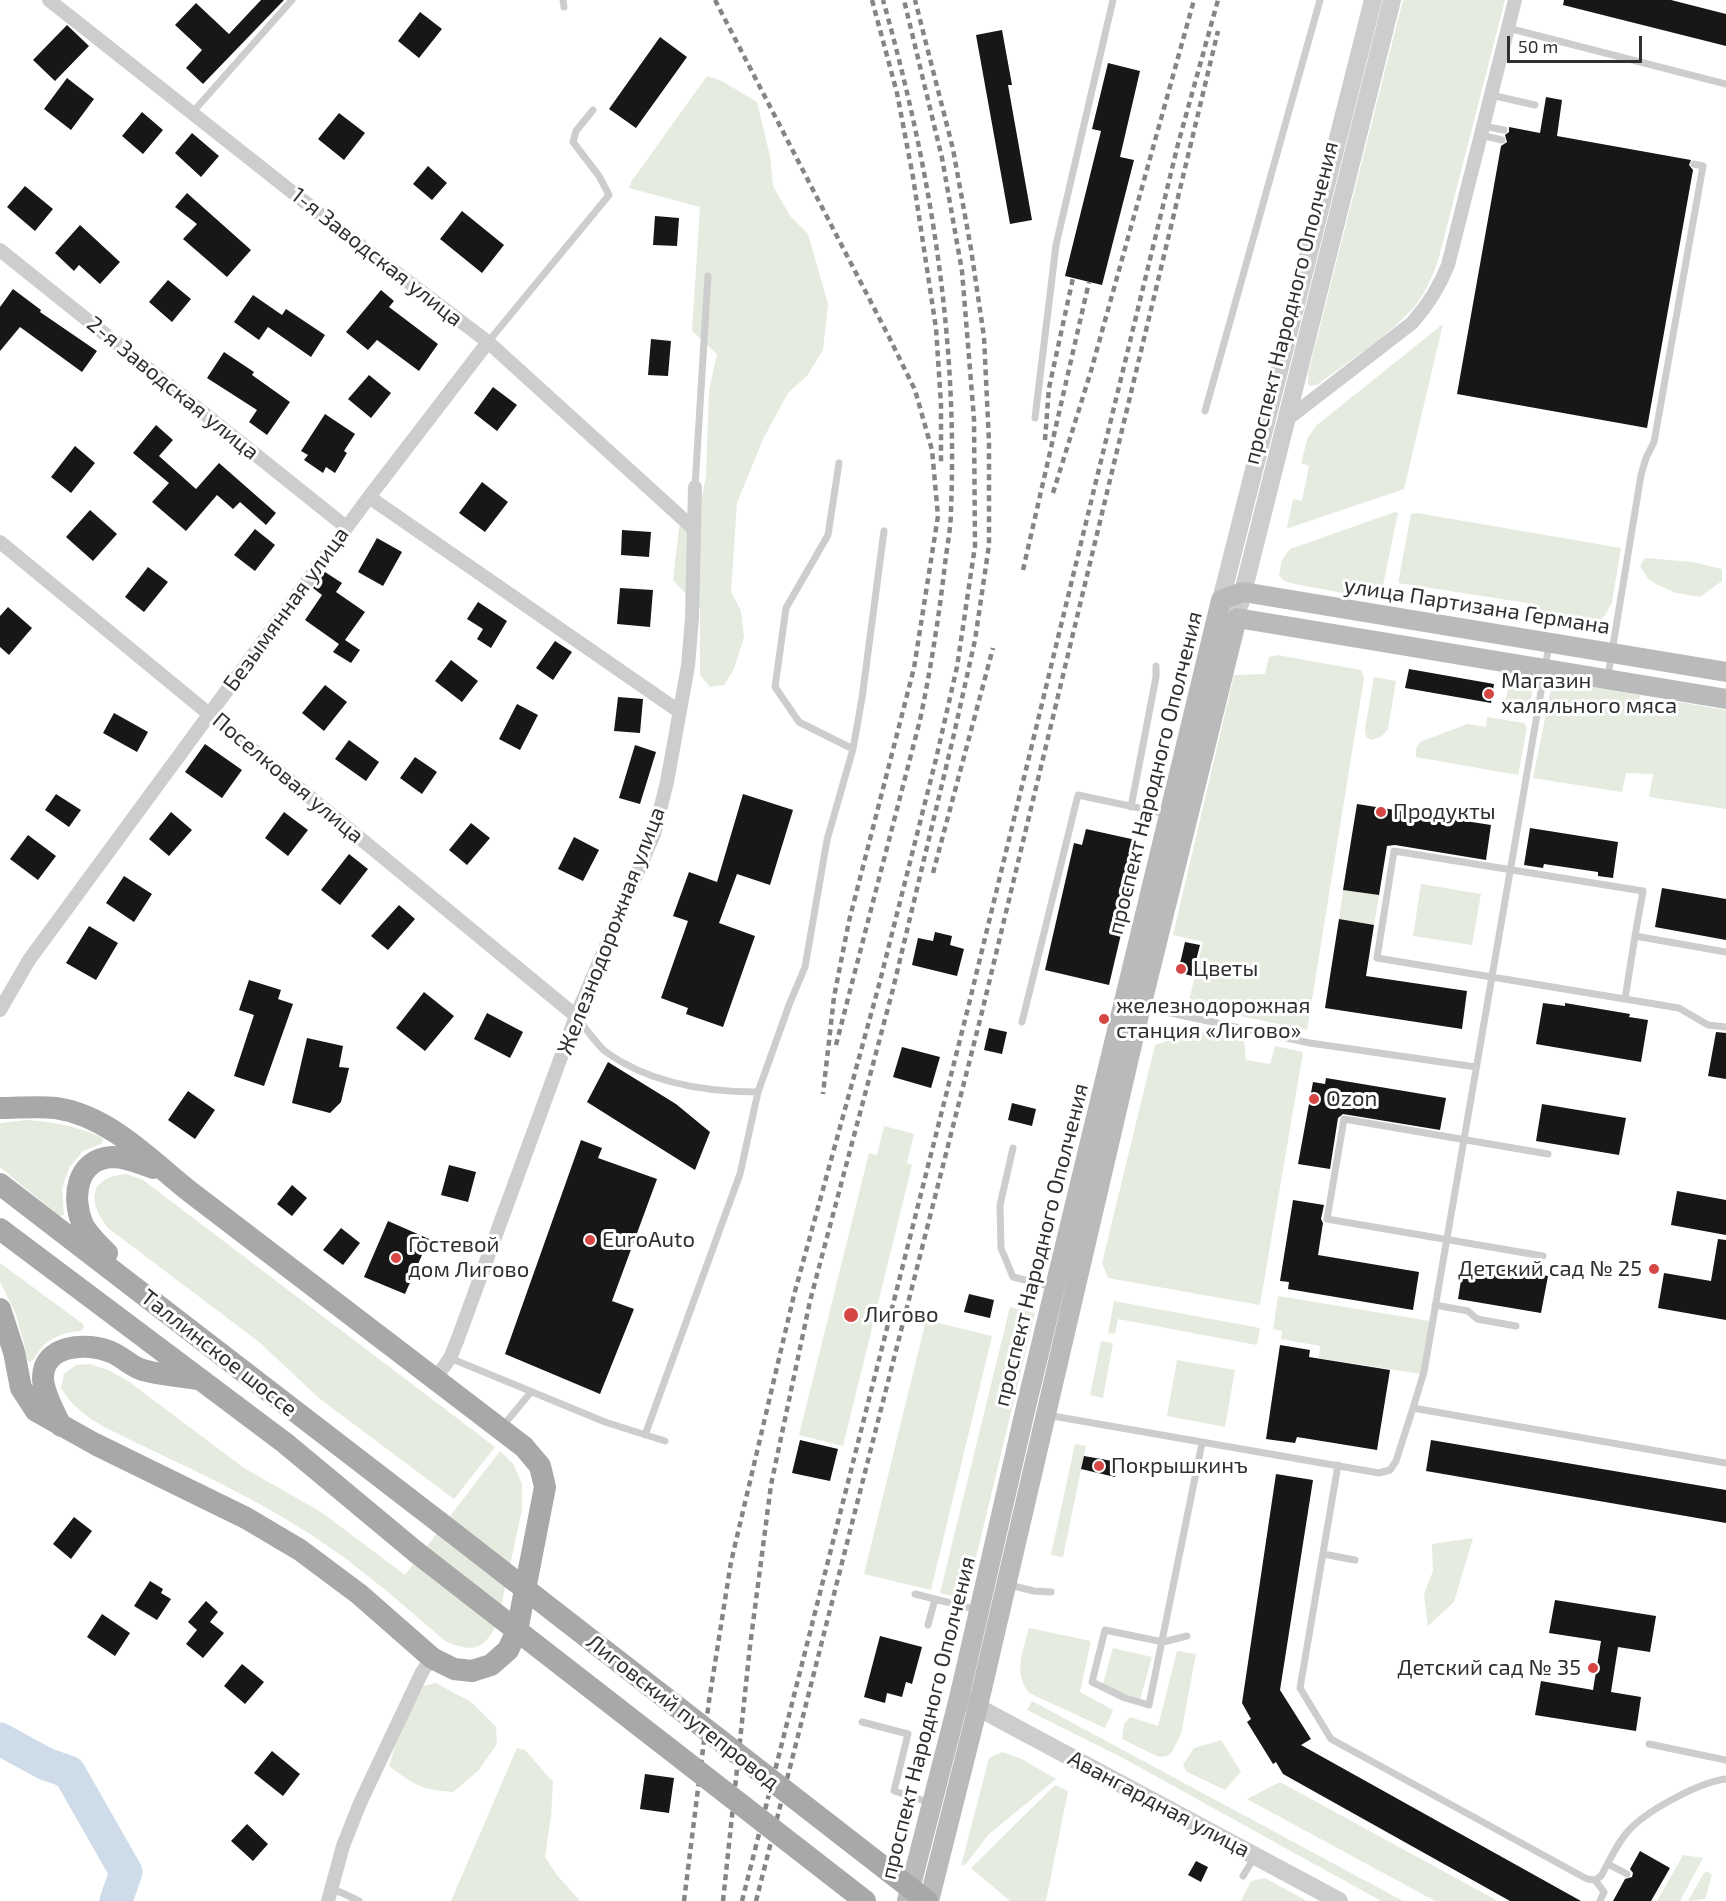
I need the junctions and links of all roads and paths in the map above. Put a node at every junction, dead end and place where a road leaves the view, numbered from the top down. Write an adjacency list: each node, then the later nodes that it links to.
1 (49, 0): 13 (street, 1-я Заводская улица)
2 (292, 0): 13 (lane)
3 (1113, 0): 22 (lane)
4 (1320, 0): 21 (lane)
5 (1373, 0): 32 (street, проспект Народного Ополчения)
6 (1392, 0): 23 (street, проспект Народного Ополчения)
7 (1515, 0): 8 (street)
8 (1508, 28): 9 (lane); 10 (street)
9 (1726, 84)
10 (1491, 95): 11 (lane); 15 (street)
11 (1535, 105)
12 (593, 110): 20 (lane, Безымянная улица)
13 (192, 113): 20 (street, 1-я Заводская улица)
14 (1504, 130): 15 (lane)
15 (1482, 131): 16 (lane); 23 (street)
16 (1502, 140)
17 (1694, 164): 35 (lane)
18 (0, 250): 27 (street, 2-я Заводская улица)
19 (708, 276): 25 (lane)
20 (488, 342): 26 (street, Безымянная улица); 28 (street, 1-я Заводская улица)
21 (1205, 411)
22 (1035, 418)
23 (1286, 421): 31 (street, проспект Народного Ополчения)
24 (839, 463): 43 (lane)
25 (695, 487): 28 (street, Железнодорожная улица)
26 (369, 497): 27 (street, Безымянная улица); 41 (street)
27 (346, 527): 42 (street, Безымянная улица)
28 (693, 528): 41 (street, Железнодорожная улица)
29 (884, 531): 43 (lane)
30 (0, 542): 42 (street, Поселковая улица)
31 (1243, 592): 32 (main road, улица Партизана Германа); 33 (street, проспект Народного Ополчения); 34 (main road, улица Партизана Германа)
32 (1221, 600): 33 (street, проспект Народного Ополчения); 45 (main road, проспект Народного Ополчения)
33 (1237, 618): 37 (main road); 51 (main road, проспект Народного Ополчения)
34 (1550, 643): 35 (main road, улица Партизана Германа); 37 (lane)
35 (1612, 653): 38 (main road, улица Партизана Германа); 39 (lane)
36 (1156, 666): 44 (lane)
37 (1545, 669): 39 (main road); 46 (lane)
38 (1726, 672)
39 (1607, 679): 40 (main road)
40 (1726, 699)
41 (680, 711): 53 (street, Железнодорожная улица)
42 (210, 713): 52 (street, Безымянная улица); 53 (street, Поселковая улица)
43 (853, 749): 57 (lane)
44 (1131, 807): 45 (lane); 54 (lane)
45 (1169, 814): 67 (main road, проспект Народного Ополчения)
46 (1510, 870): 47 (lane); 49 (lane); 49 (lane)
47 (1635, 936): 48 (lane); 50 (lane)
48 (1726, 952)
49 (1492, 976): 50 (lane); 56 (lane)
50 (1625, 999): 55 (lane)
51 (1141, 1007): 56 (lane); 77 (main road, проспект Народного Ополчения)
52 (0, 1010)
53 (576, 1016): 57 (lane); 72 (street, Железнодорожная улица)
54 (1022, 1022)
55 (1726, 1028)
56 (1476, 1067): 59 (lane)
57 (758, 1092): 80 (lane)
58 (0, 1108): 62 (main road)
59 (1464, 1140): 61 (lane); 65 (lane); 65 (lane)
60 (1013, 1148): 67 (lane)
61 (1548, 1154)
62 (168, 1174): 68 (main road); 73 (main road)
63 (0, 1184): 68 (main road, Таллинское шоссе)
64 (0, 1229): 74 (main road, Таллинское шоссе)
65 (1447, 1239): 66 (lane); 69 (lane)
66 (1543, 1256)
67 (1055, 1288): 93 (main road, проспект Народного Ополчения)
68 (144, 1295): 85 (main road, Таллинское шоссе)
69 (1435, 1305): 71 (lane); 76 (lane)
70 (0, 1309): 78 (main road)
71 (1516, 1326)
72 (450, 1358): 73 (street, Железнодорожная улица); 75 (lane)
73 (436, 1378): 79 (main road)
74 (202, 1380): 78 (main road); 86 (main road, Таллинское шоссе)
75 (531, 1392): 79 (lane); 80 (lane)
76 (1413, 1408): 83 (lane); 84 (lane)
77 (1046, 1415): 82 (lane); 89 (main road, проспект Народного Ополчения)
78 (61, 1426): 97 (main road)
79 (501, 1428): 97 (main road)
80 (645, 1435): 81 (lane)
81 (665, 1441)
82 (1202, 1443): 84 (lane); 96 (lane)
83 (1726, 1463)
84 (1338, 1466): 87 (lane)
85 (439, 1522): 114 (main road, Лиговский путепровод, bridge)
86 (416, 1552): 112 (main road, Лиговский путепровод, bridge)
87 (1323, 1554): 88 (lane); 109 (lane)
88 (1355, 1560)
89 (1007, 1584): 90 (lane); 99 (main road, проспект Народного Ополчения)
90 (1051, 1592)
91 (915, 1594): 92 (lane)
92 (935, 1599): 93 (lane); 94 (lane)
93 (980, 1610): 98 (main road, проспект Народного Ополчения)
94 (928, 1625)
95 (1187, 1636): 96 (lane)
96 (1163, 1642): 96 (lane)
97 (432, 1658): 110 (street)
98 (959, 1698): 99 (street, Авангардная улица); 104 (main road, проспект Народного Ополчения)
99 (978, 1706): 105 (street, Авангардная улица); 114 (main road, проспект Народного Ополчения)
100 (862, 1722): 104 (lane)
101 (1649, 1744): 102 (lane)
102 (1726, 1760)
103 (1726, 1779): 106 (lane)
104 (933, 1804): 113 (main road, проспект Народного Ополчения)
105 (1255, 1856): 108 (lane); 115 (street, Авангардная улица)
106 (1608, 1864): 107 (lane); 109 (lane)
107 (1628, 1874)
108 (1244, 1876)
109 (1595, 1880): 116 (lane)
110 (330, 1895): 111 (lane)
111 (358, 1901)
112 (865, 1901)
113 (907, 1901)
114 (928, 1901)
115 (1339, 1901)
116 (1599, 1901)

